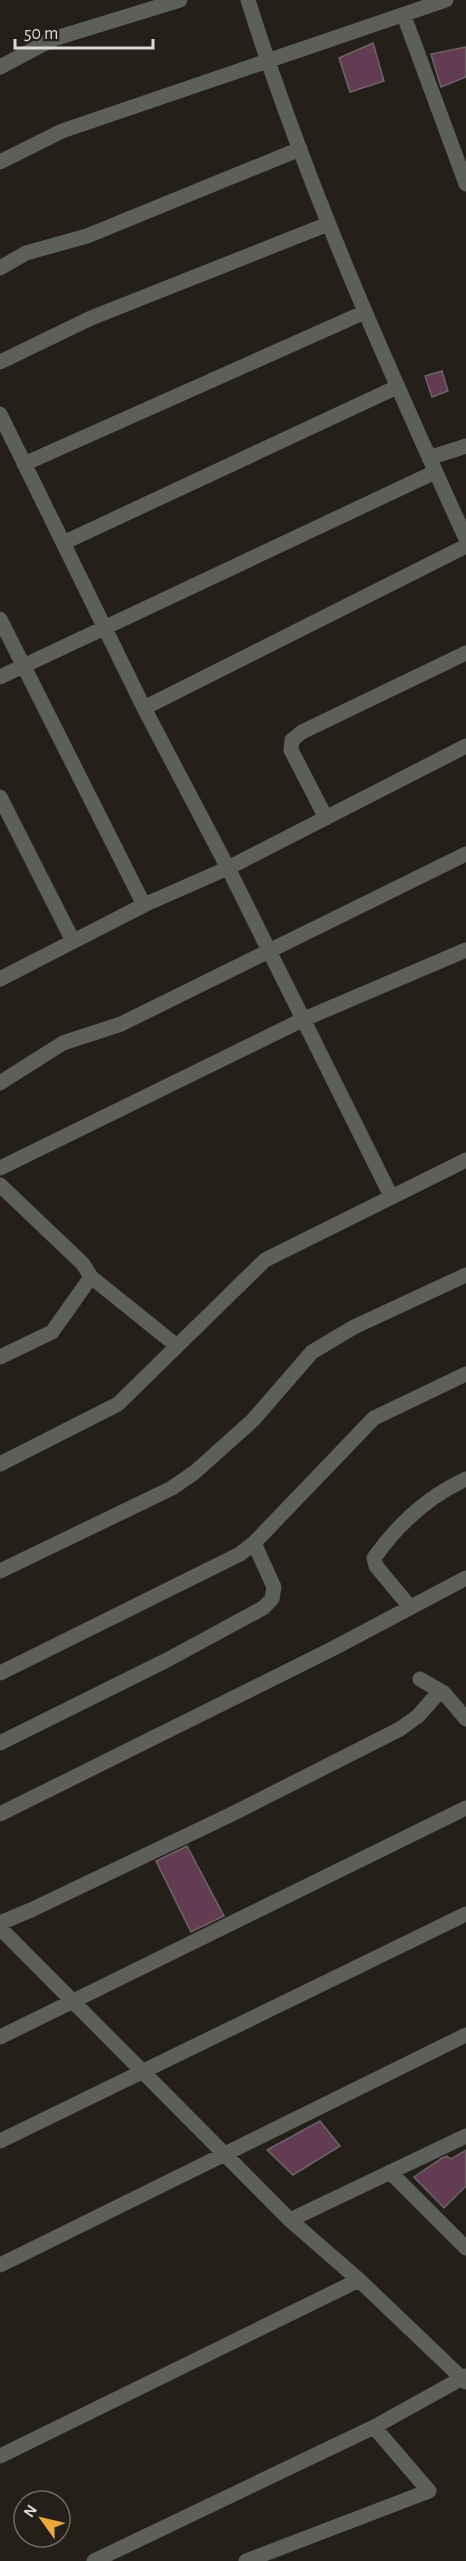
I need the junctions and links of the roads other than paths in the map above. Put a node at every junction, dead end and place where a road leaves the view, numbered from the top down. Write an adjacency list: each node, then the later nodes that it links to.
1 (180, 0): 6 (street)
2 (248, 0): 5 (street)
3 (446, 0): 4 (street)
4 (404, 16): 5 (street); 9 (street)
5 (267, 61): 7 (street); 8 (street)
6 (0, 67)
7 (300, 149): 10 (street); 11 (street)
8 (0, 162)
9 (466, 184)
10 (328, 224): 12 (street); 13 (street)
11 (0, 268)
12 (365, 312): 14 (street); 17 (street)
13 (0, 362)
14 (397, 387): 18 (street); 20 (street)
15 (0, 414): 17 (street)
16 (466, 446): 18 (street)
17 (24, 464): 20 (street)
18 (432, 465): 19 (street); 23 (street)
19 (466, 539)
20 (63, 543): 23 (street)
21 (466, 546): 27 (street)
22 (0, 619): 25 (street)
23 (104, 627): 25 (street); 27 (street)
24 (466, 652): 30 (street)
25 (24, 665): 26 (street); 33 (street)
26 (0, 677)
27 (144, 708): 32 (street)
28 (466, 746): 30 (street)
29 (0, 797): 34 (street)
30 (327, 818): 32 (street)
31 (466, 854): 35 (street)
32 (228, 868): 33 (street); 35 (street)
33 (144, 905): 34 (street)
34 (73, 941): 37 (street)
35 (268, 950): 38 (street); 39 (street)
36 (466, 950): 38 (street)
37 (0, 979)
38 (302, 1020): 41 (street); 43 (street)
39 (0, 1083)
40 (466, 1160): 43 (street)
41 (0, 1168)
42 (0, 1185): 45 (street)
43 (391, 1196): 46 (street)
44 (466, 1275): 52 (street)
45 (91, 1277): 46 (street); 47 (street)
46 (177, 1346): 49 (street)
47 (0, 1357)
48 (466, 1374): 51 (street)
49 (0, 1464)
50 (466, 1479): 54 (street)
51 (254, 1544): 55 (street); 59 (street)
52 (0, 1570)
53 (466, 1578): 54 (street)
54 (410, 1607): 61 (street)
55 (0, 1673)
56 (420, 1679): 57 (street)
57 (440, 1691): 58 (street); 63 (street)
58 (466, 1719)
59 (0, 1743)
60 (466, 1808): 64 (street)
61 (0, 1814)
62 (466, 1914): 67 (street)
63 (0, 1925): 64 (street)
64 (73, 2002): 65 (street); 67 (street)
65 (0, 2037)
66 (464, 2040): 70 (street)
67 (140, 2072): 69 (street); 70 (street)
68 (466, 2136): 71 (street)
69 (0, 2140)
70 (226, 2154): 72 (street); 74 (street)
71 (390, 2172): 72 (street); 73 (street)
72 (290, 2220): 75 (street)
73 (466, 2248)
74 (0, 2265)
75 (360, 2280): 76 (street); 78 (street)
76 (465, 2379): 77 (street)
77 (374, 2427): 79 (street); 80 (street)
78 (0, 2456)
79 (94, 2561)
80 (246, 2561)

